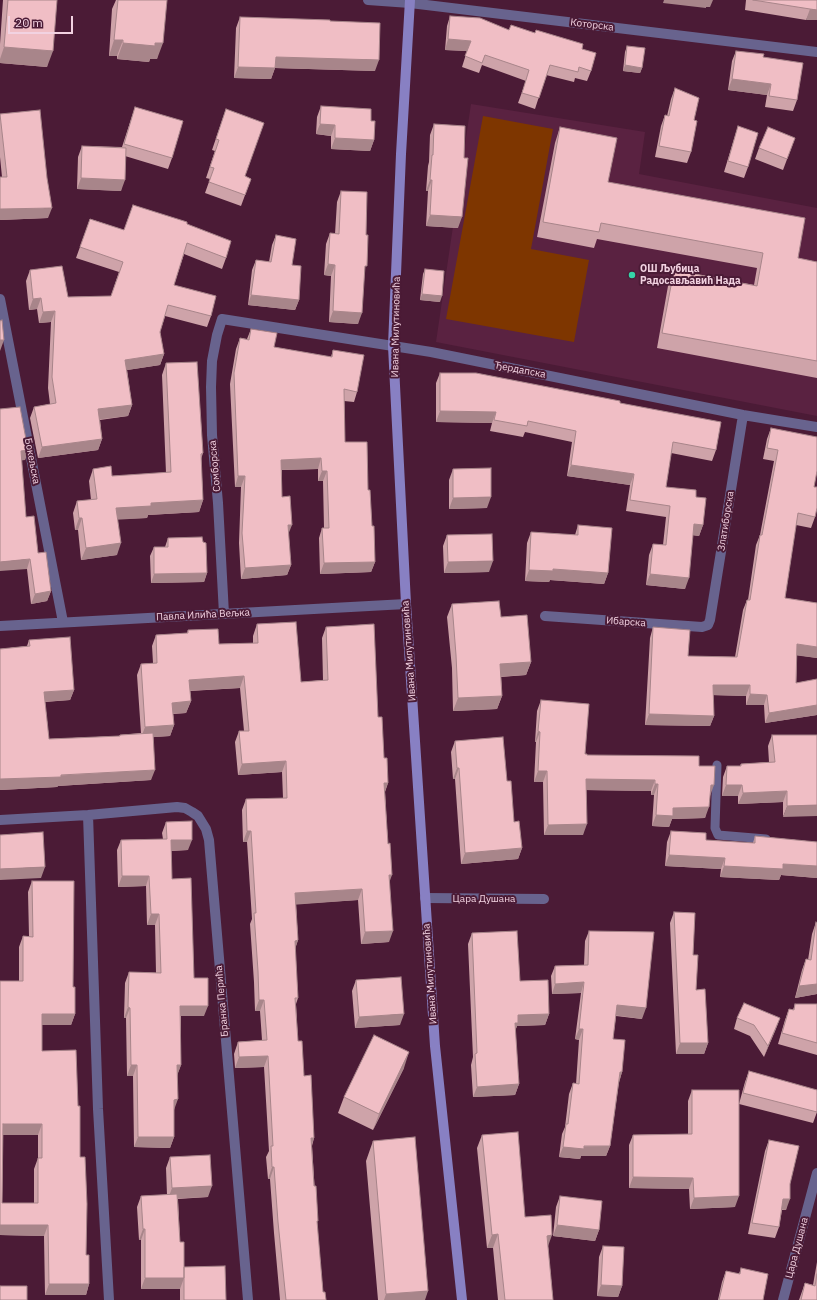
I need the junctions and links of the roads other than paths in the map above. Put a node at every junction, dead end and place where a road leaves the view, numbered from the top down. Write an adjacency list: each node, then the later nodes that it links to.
1 (368, 0): 2 (street, Которска)
2 (410, 2): 3 (street, Которска); 6 (street, Ивана Милутиновића)
3 (817, 52)
4 (0, 299): 12 (street, Бокељска)
5 (222, 319): 6 (street, Ђердапска); 10 (street, Сомборска)
6 (393, 346): 7 (street, Ђердапска); 9 (street, Ивана Милутиновића)
7 (743, 415): 8 (street, Ђердапска); 14 (street, Златиборска)
8 (817, 427)
9 (406, 604): 10 (street, Павла Илића Вељка); 19 (street, Ивана Милутиновића)
10 (224, 614): 12 (street, Павла Илића Вељка)
11 (545, 616): 14 (street, Ибарска)
12 (63, 622): 13 (street, Павла Илића Вељка)
13 (0, 626)
14 (706, 626)
15 (717, 765): 18 (lane)
16 (88, 815): 17 (street, Бранка Перића); 22 (street); 23 (street, Бранка Перића)
17 (0, 820)
18 (779, 840)
19 (425, 898): 20 (street, Цара Душана); 24 (street, Ивана Милутиновића)
20 (544, 899)
21 (817, 1173): 25 (street, Цара Душана)
22 (110, 1300)
23 (248, 1300)
24 (462, 1300)
25 (783, 1300)

